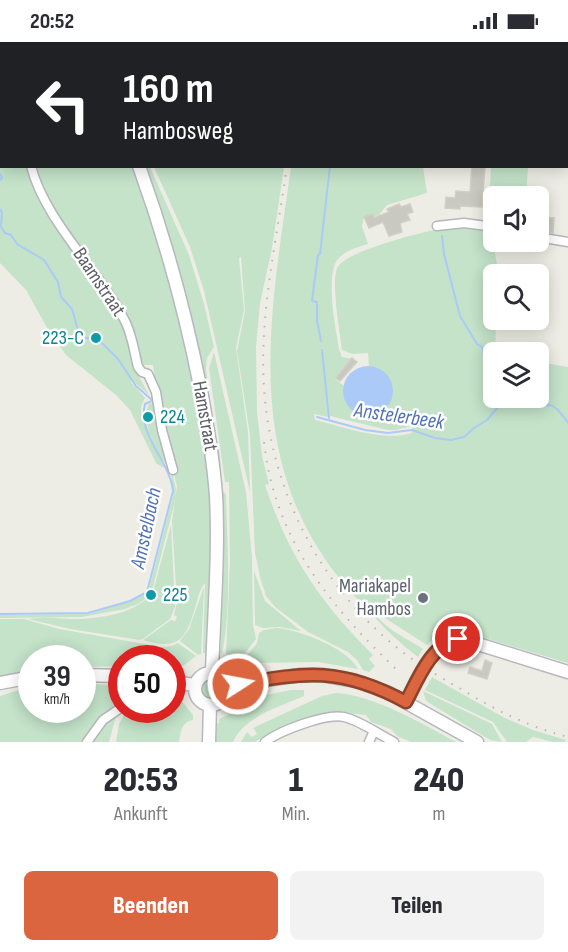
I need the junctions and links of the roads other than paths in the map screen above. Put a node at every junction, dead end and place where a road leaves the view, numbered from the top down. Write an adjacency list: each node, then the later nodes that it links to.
1 (32, 168): 7 (street, Baamstraat)
2 (141, 168): 8 (main road, Hamstraat)
3 (483, 225): 4 (street)
4 (437, 226)
5 (549, 239): 6 (street)
6 (568, 242)
7 (173, 470)
8 (212, 672): 13 (main road); 14 (main road)
9 (568, 672): 15 (main road)
10 (18, 680): 11 (main road)
11 (0, 683)
12 (186, 684): 13 (main road)
13 (195, 685): 16 (main road)
14 (227, 686): 15 (main road); 16 (main road)
15 (406, 702): 24 (main road)
16 (210, 705): 20 (main road)
17 (108, 717): 19 (street)
18 (374, 732): 21 (street); 22 (street); 23 (street)
19 (87, 742)
20 (209, 742)
21 (264, 742)
22 (369, 742)
23 (394, 742)
24 (477, 742)

